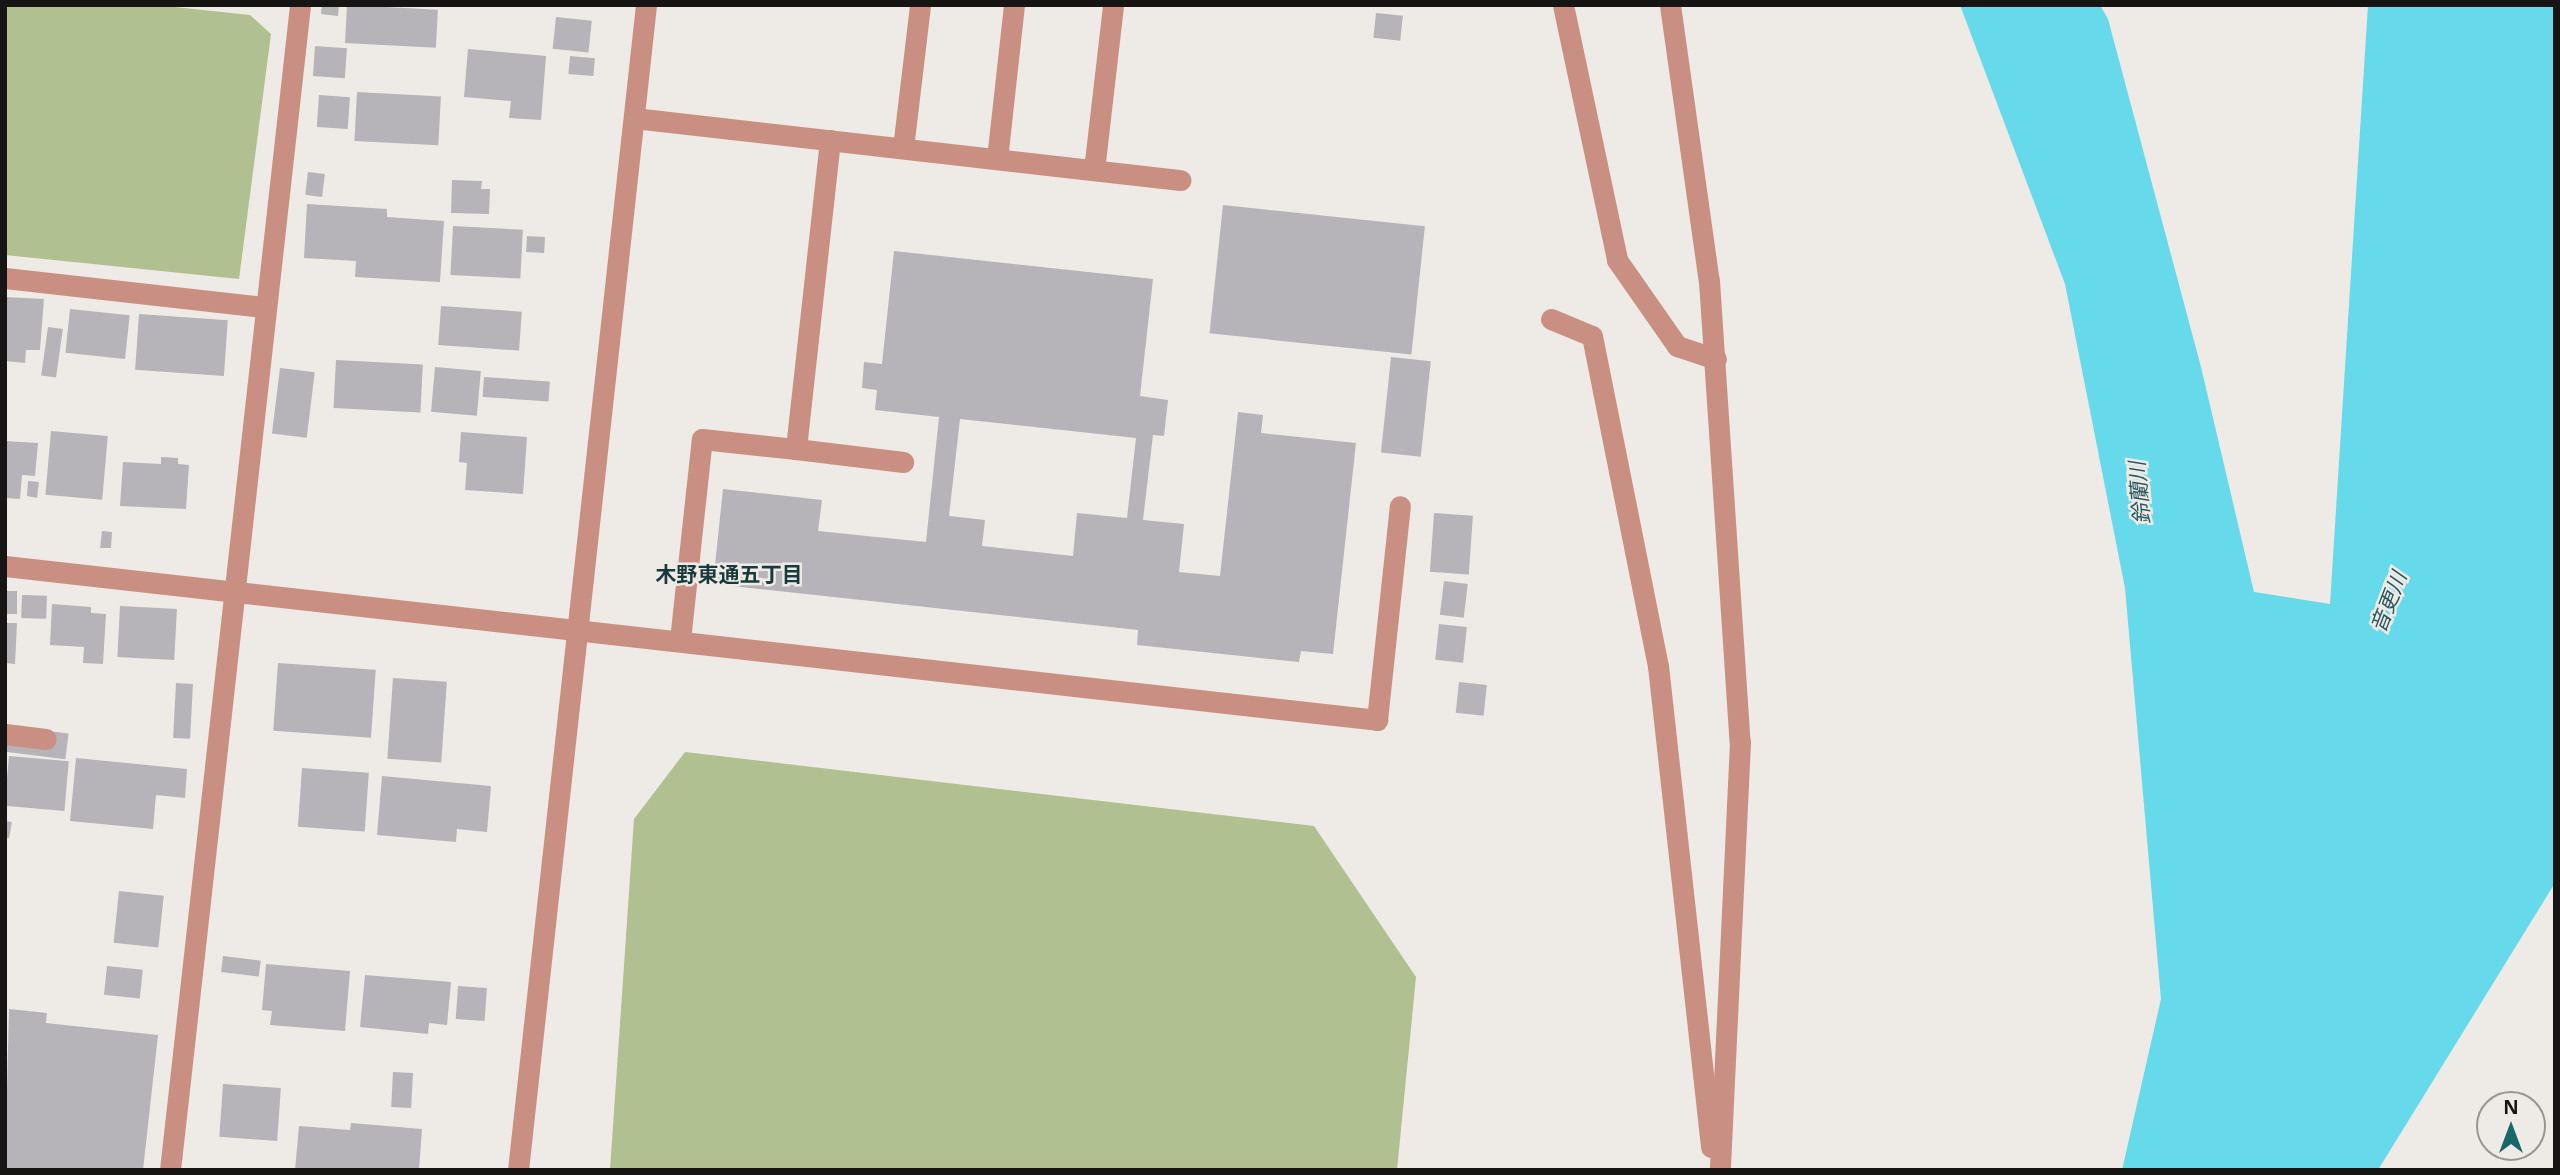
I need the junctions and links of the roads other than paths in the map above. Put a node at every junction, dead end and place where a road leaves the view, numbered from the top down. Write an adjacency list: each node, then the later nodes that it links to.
1 (300, 5): 15 (street)
2 (646, 5): 8 (street)
3 (920, 5): 10 (street)
4 (1014, 5): 11 (street)
5 (1113, 5): 12 (street)
6 (1563, 5): 17 (street)
7 (1670, 5): 17 (street)
8 (634, 118): 9 (street); 23 (street)
9 (830, 140): 10 (street); 18 (street)
10 (903, 148): 11 (street)
11 (997, 159): 12 (street)
12 (1094, 170): 13 (street)
13 (1180, 180)
14 (5, 278): 15 (street)
15 (265, 307): 22 (street)
16 (1551, 319): 29 (street)
17 (1716, 359): 30 (street)
18 (796, 449): 19 (street); 24 (street)
19 (903, 462)
20 (1400, 506): 24 (street)
21 (5, 566): 22 (street)
22 (231, 592): 23 (street); 27 (street)
23 (577, 629): 24 (street); 28 (street)
24 (680, 640)
25 (5, 734): 26 (street)
26 (46, 739)
27 (170, 1170)
28 (518, 1170)
29 (1713, 1170)
30 (1720, 1170)

